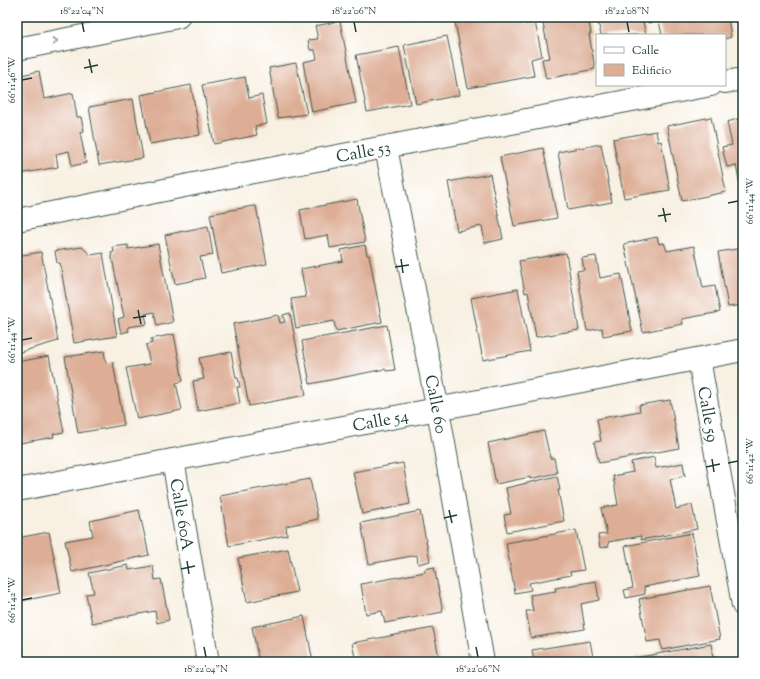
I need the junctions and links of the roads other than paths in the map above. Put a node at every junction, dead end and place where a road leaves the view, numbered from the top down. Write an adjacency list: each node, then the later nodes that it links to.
1 (178, 17): 2 (street, one-way to 1)
2 (17, 49)
3 (743, 79): 4 (street)
4 (726, 82)
5 (706, 86): 6 (street, Calle 53)
6 (386, 148): 7 (street, Calle 53); 10 (street, Calle 60)
7 (17, 220)
8 (743, 350): 9 (street, Calle 54)
9 (699, 359): 10 (street, Calle 54); 13 (street, Calle 59)
10 (438, 410): 11 (street, Calle 54); 15 (street, Calle 60)
11 (173, 460): 12 (street, Calle 54); 14 (street, Calle 60A)
12 (17, 490)
13 (741, 596)
14 (208, 662)
15 (483, 662)

